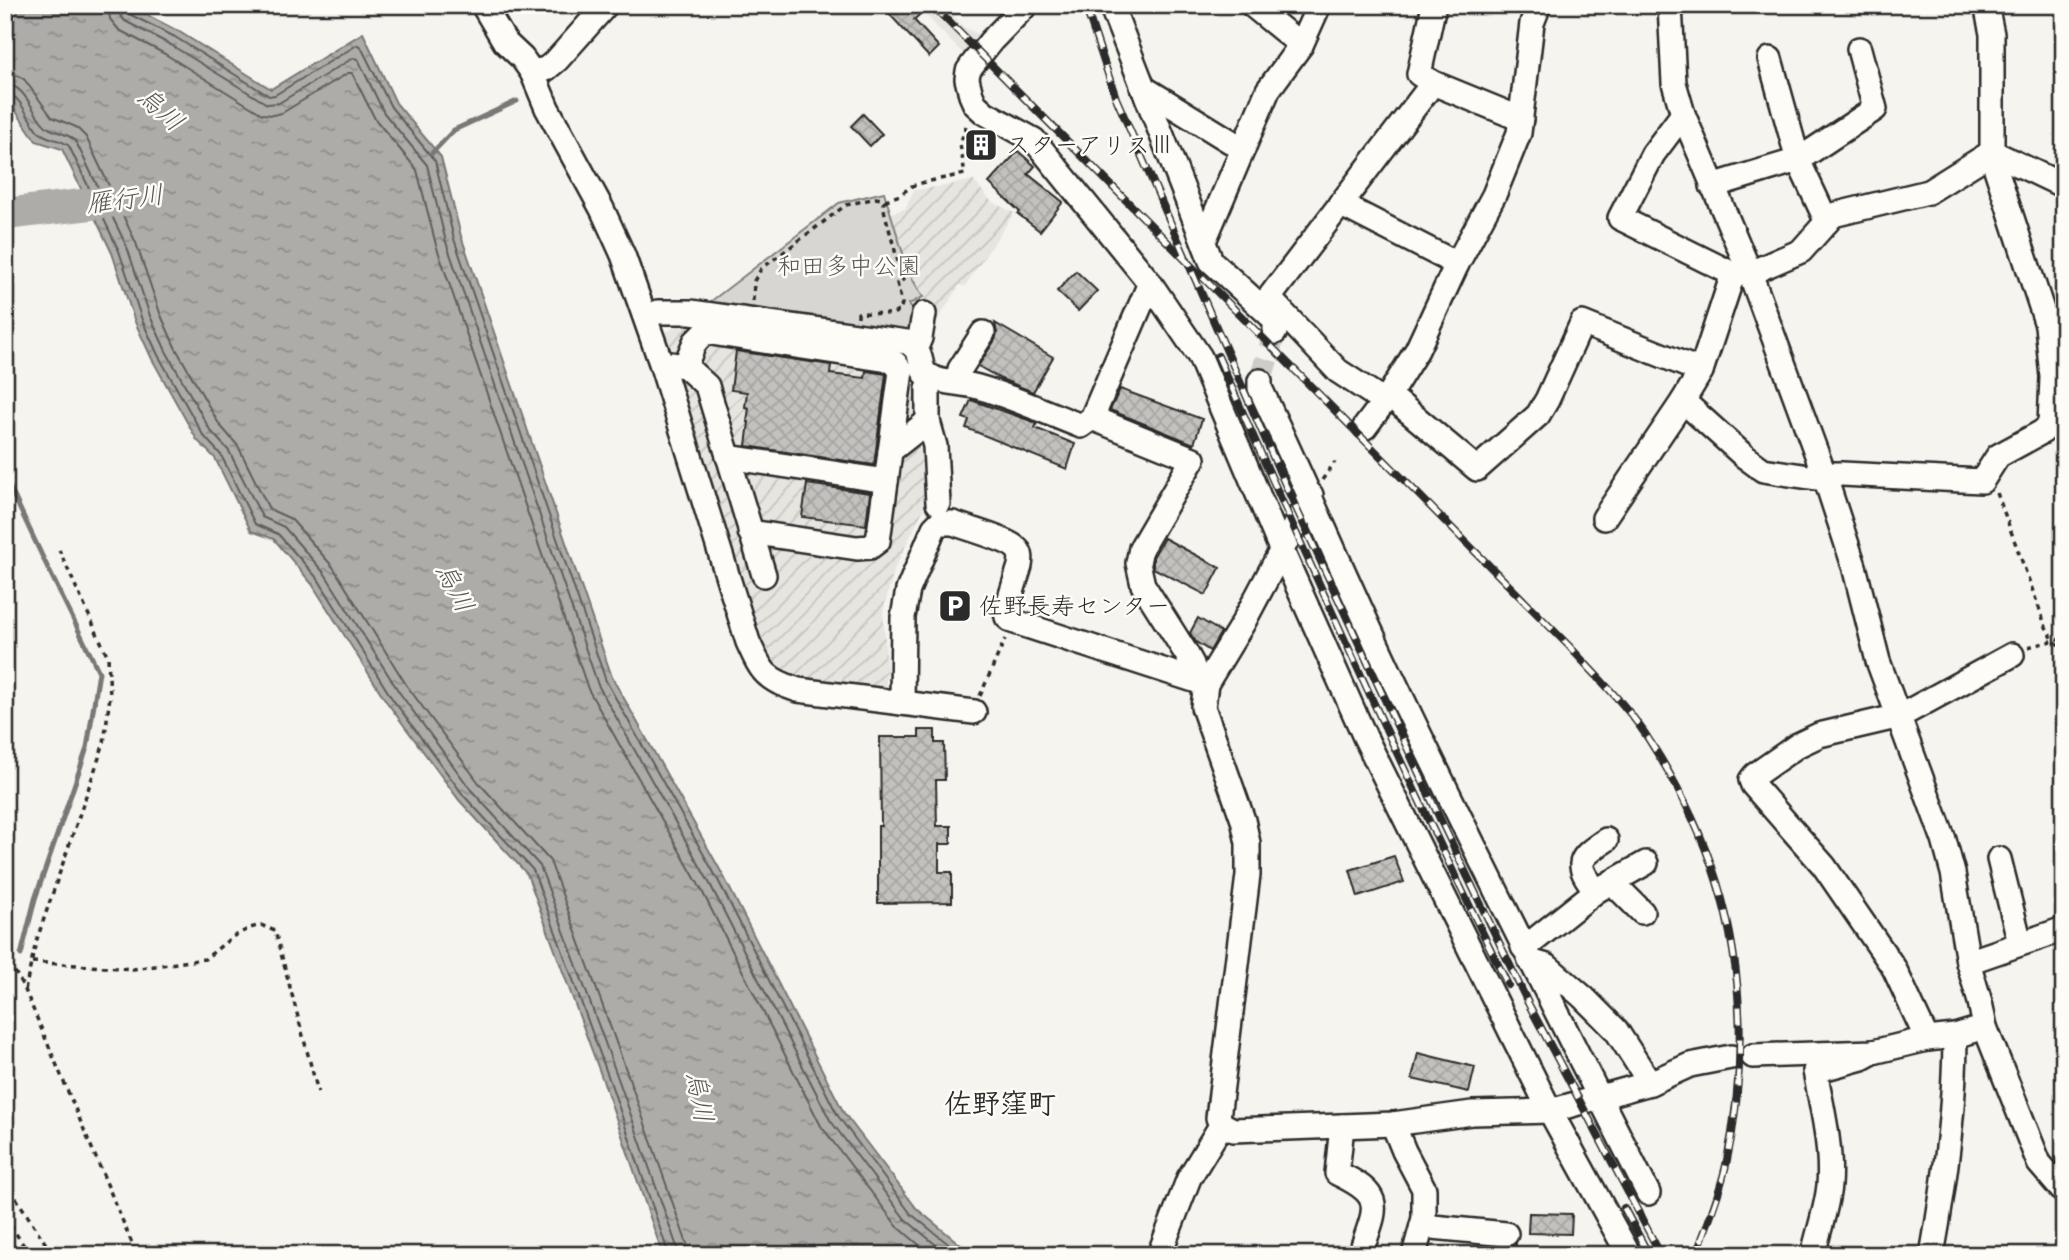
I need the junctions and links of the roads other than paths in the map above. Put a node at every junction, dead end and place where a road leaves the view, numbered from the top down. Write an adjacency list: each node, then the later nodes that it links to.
1 (483, 5): 14 (street)
2 (606, 5): 14 (street)
3 (1026, 5): 29 (street)
4 (1111, 5): 16 (street)
5 (1252, 5): 11 (street)
6 (1319, 5): 11 (street)
7 (1434, 5): 15 (street)
8 (1539, 5): 18 (street)
9 (1670, 5): 17 (street)
10 (1986, 5): 20 (street)
11 (1301, 45): 19 (street)
12 (1859, 49): 21 (street)
13 (1770, 59): 21 (street)
14 (532, 72): 32 (street)
15 (1433, 83): 18 (street); 24 (street)
16 (1142, 88): 19 (street); 26 (street)
17 (1683, 114): 22 (street); 28 (street)
18 (1521, 118): 27 (street)
19 (1243, 149): 26 (street)
20 (1992, 152): 23 (street); 25 (street); 49 (street)
21 (1798, 160): 22 (street); 25 (street)
22 (1712, 186): 28 (street)
23 (2064, 186)
24 (1340, 204): 27 (street); 30 (street)
25 (1828, 222): 28 (street)
26 (1208, 251): 30 (street); 33 (street)
27 (1457, 264): 42 (street)
28 (1742, 274): 38 (street); 49 (street)
29 (1150, 283): 44 (street); 55 (street)
30 (1269, 298): 42 (street)
31 (924, 314): 35 (street)
32 (646, 317): 35 (street); 36 (street)
33 (1275, 332)
34 (983, 333): 41 (street)
35 (916, 347): 39 (street)
36 (661, 363): 37 (street); 59 (street)
37 (685, 366): 47 (street); 48 (street)
38 (1701, 371): 42 (street); 43 (street)
39 (932, 377): 41 (street); 45 (street)
40 (1260, 381): 51 (street)
41 (957, 382): 44 (street)
42 (1386, 398): 46 (street)
43 (1683, 401): 49 (street); 53 (street)
44 (1092, 418): 58 (street)
45 (928, 421): 47 (street); 52 (street)
46 (1365, 427)
47 (890, 452): 50 (street)
48 (728, 457): 50 (street); 54 (street)
49 (1824, 474): 61 (street)
50 (886, 481): 54 (street)
51 (1307, 487): 55 (street); 69 (street)
52 (938, 503)
53 (1604, 518)
54 (750, 532): 56 (street)
55 (1281, 549): 58 (street); 77 (street)
56 (764, 575)
57 (2012, 655): 61 (street)
58 (1201, 682): 59 (street); 78 (street)
59 (902, 703): 60 (street)
60 (974, 712)
61 (1900, 716): 70 (street); 73 (street)
62 (1606, 840): 65 (street)
63 (1999, 859): 68 (street)
64 (1646, 863): 65 (street)
65 (1604, 886): 66 (street); 69 (street)
66 (1642, 912)
67 (2064, 929): 68 (street)
68 (2020, 943): 70 (street)
69 (1526, 954): 75 (street); 76 (street)
70 (1968, 962): 71 (street)
71 (1985, 1027): 72 (street); 81 (street)
72 (1955, 1036): 73 (street); 90 (street)
73 (1927, 1039): 74 (street)
74 (1873, 1052): 75 (street); 89 (street)
75 (1650, 1083): 76 (street)
76 (1600, 1097): 77 (street); 82 (street)
77 (1550, 1111): 79 (street); 88 (street)
78 (1222, 1124): 80 (street); 85 (street)
79 (1393, 1124): 80 (street); 83 (street)
80 (1342, 1126): 86 (street)
81 (2063, 1190)
82 (1648, 1193)
83 (1422, 1226): 84 (street); 87 (street)
84 (1506, 1234)
85 (1160, 1255)
86 (1360, 1255)
87 (1414, 1255)
88 (1629, 1255)
89 (1813, 1255)
90 (1931, 1255)

